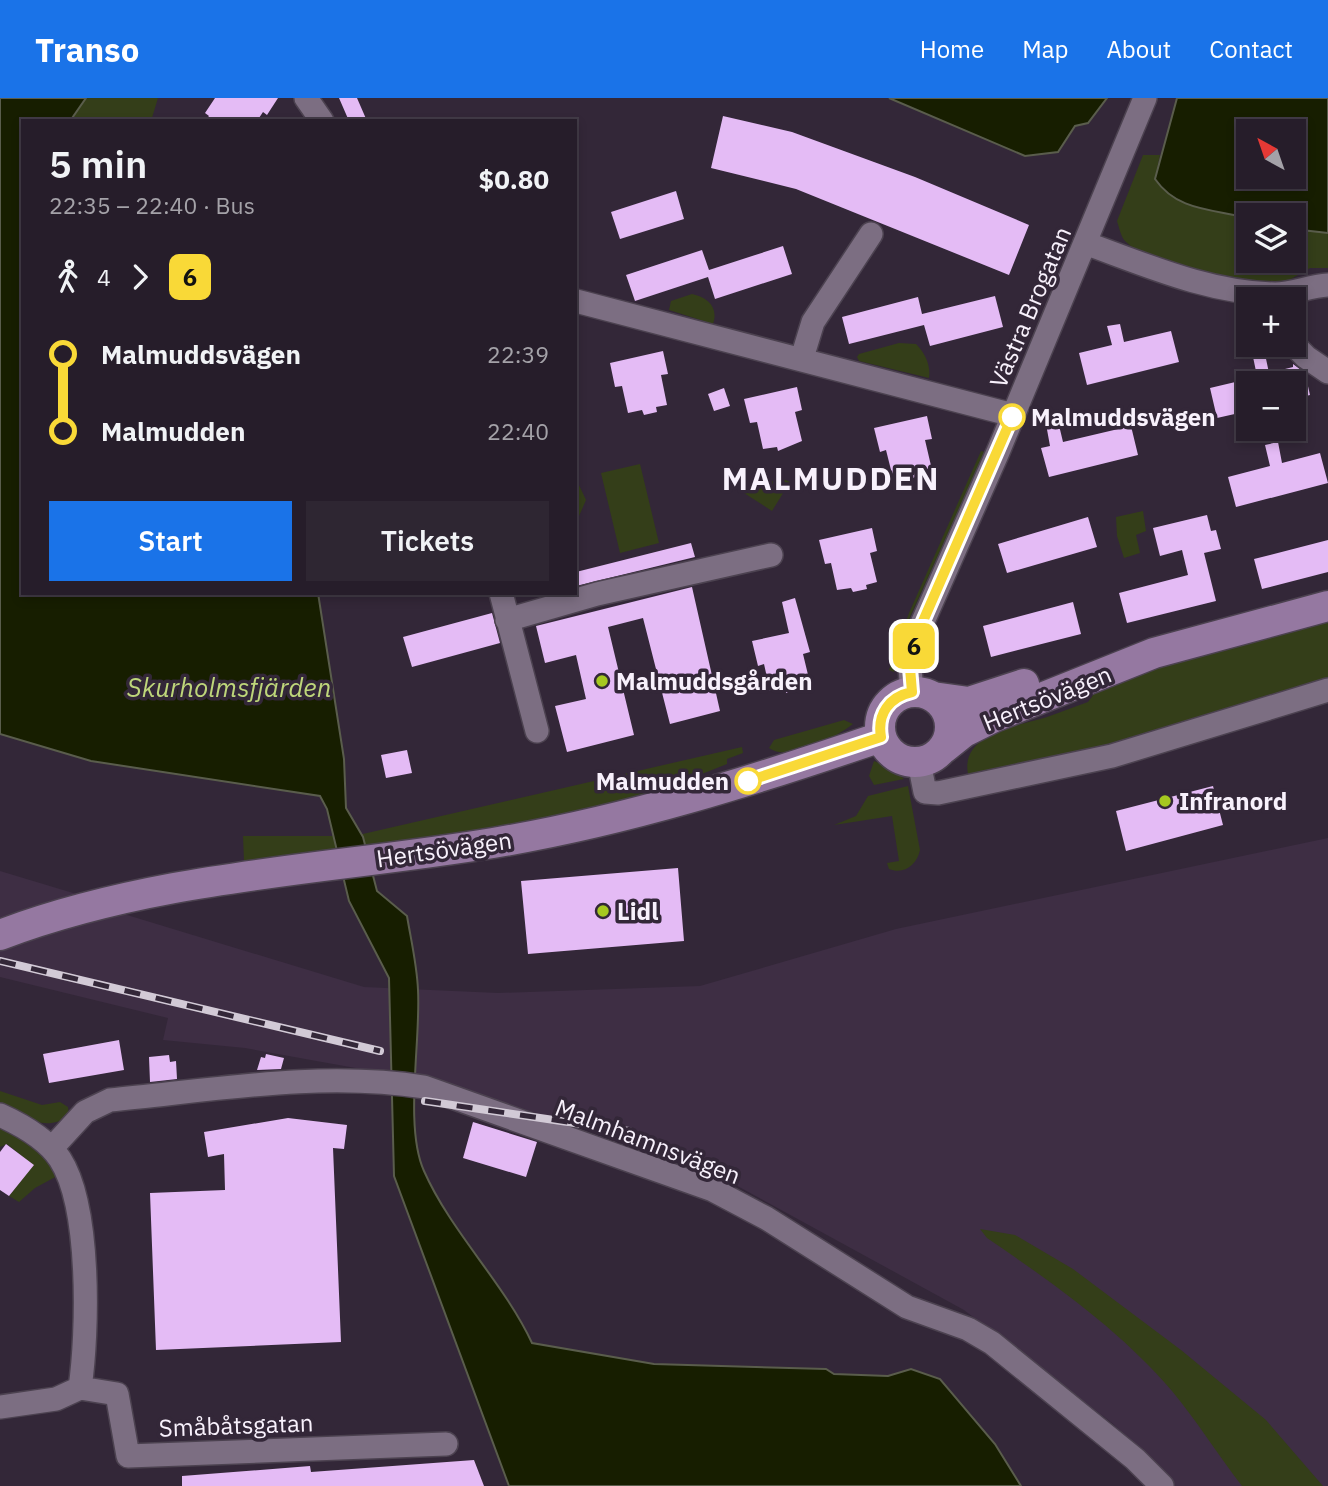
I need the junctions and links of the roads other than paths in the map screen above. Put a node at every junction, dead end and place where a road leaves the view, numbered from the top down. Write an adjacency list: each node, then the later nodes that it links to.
1 (306, 98): 3 (street)
2 (1145, 98): 5 (street, Västra Brogatan)
3 (321, 119)
4 (871, 234): 11 (street)
5 (1085, 243): 8 (street); 13 (street, Västra Brogatan)
6 (1328, 285): 7 (street)
7 (1306, 287)
8 (1236, 290)
9 (577, 301): 11 (street)
10 (1306, 357): 12 (street)
11 (802, 358): 13 (street)
12 (1328, 372)
13 (1013, 415): 20 (street, Västra Brogatan)
14 (771, 555): 17 (street)
15 (501, 595): 17 (street)
16 (1328, 606): 18 (main road, Hertsövägen)
17 (507, 620): 21 (street)
18 (1154, 653): 20 (main road, Hertsövägen); 23 (main road, Hertsövägen)
19 (1328, 690): 23 (street)
20 (923, 695): 22 (main road); 23 (main road)
21 (537, 731)
22 (881, 737): 23 (main road); 24 (main road, Hertsövägen)
23 (931, 755)
24 (0, 934)
25 (0, 1115): 26 (street)
26 (52, 1148): 27 (street); 30 (street, Malmhamnsvägen)
27 (80, 1388): 28 (street, Småbåtsgatan); 29 (street, Småbåtsgatan)
28 (0, 1407)
29 (446, 1444)
30 (1162, 1486)

